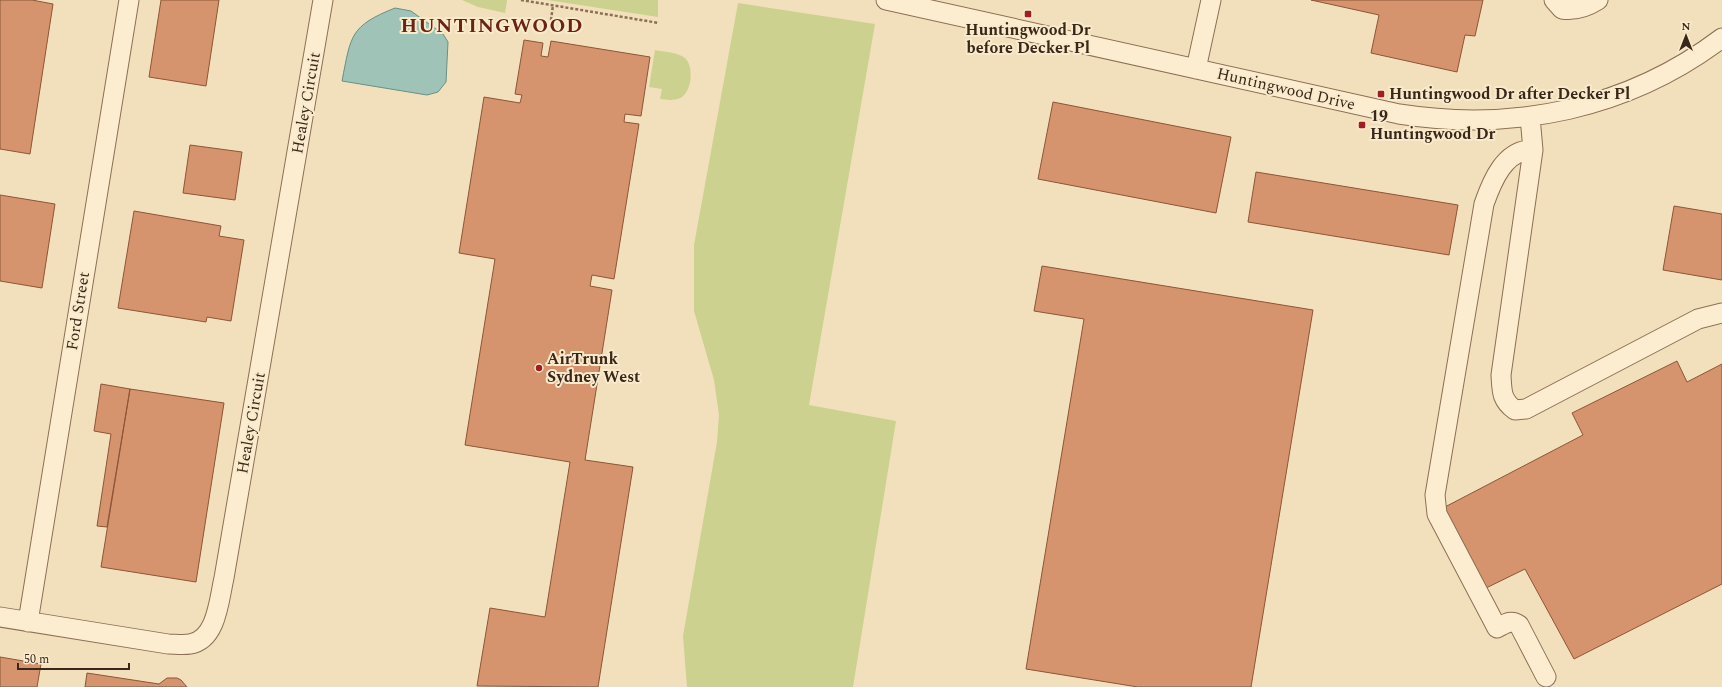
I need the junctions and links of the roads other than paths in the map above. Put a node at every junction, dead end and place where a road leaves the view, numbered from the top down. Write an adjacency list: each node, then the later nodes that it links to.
1 (128, 0): 13 (street, Ford Street)
2 (323, 0): 13 (street, Healey Circuit)
3 (886, 0): 8 (street, Huntingwood Drive)
4 (1211, 0): 8 (street)
5 (1554, 0): 6 (street)
6 (1598, 0)
7 (1722, 38): 9 (street, Huntingwood Drive)
8 (1196, 69): 9 (street, Huntingwood Drive)
9 (1530, 117): 10 (street)
10 (1533, 150): 11 (street); 14 (street)
11 (1722, 313)
12 (0, 617): 13 (street, Healey Circuit)
13 (28, 622)
14 (1546, 678)

